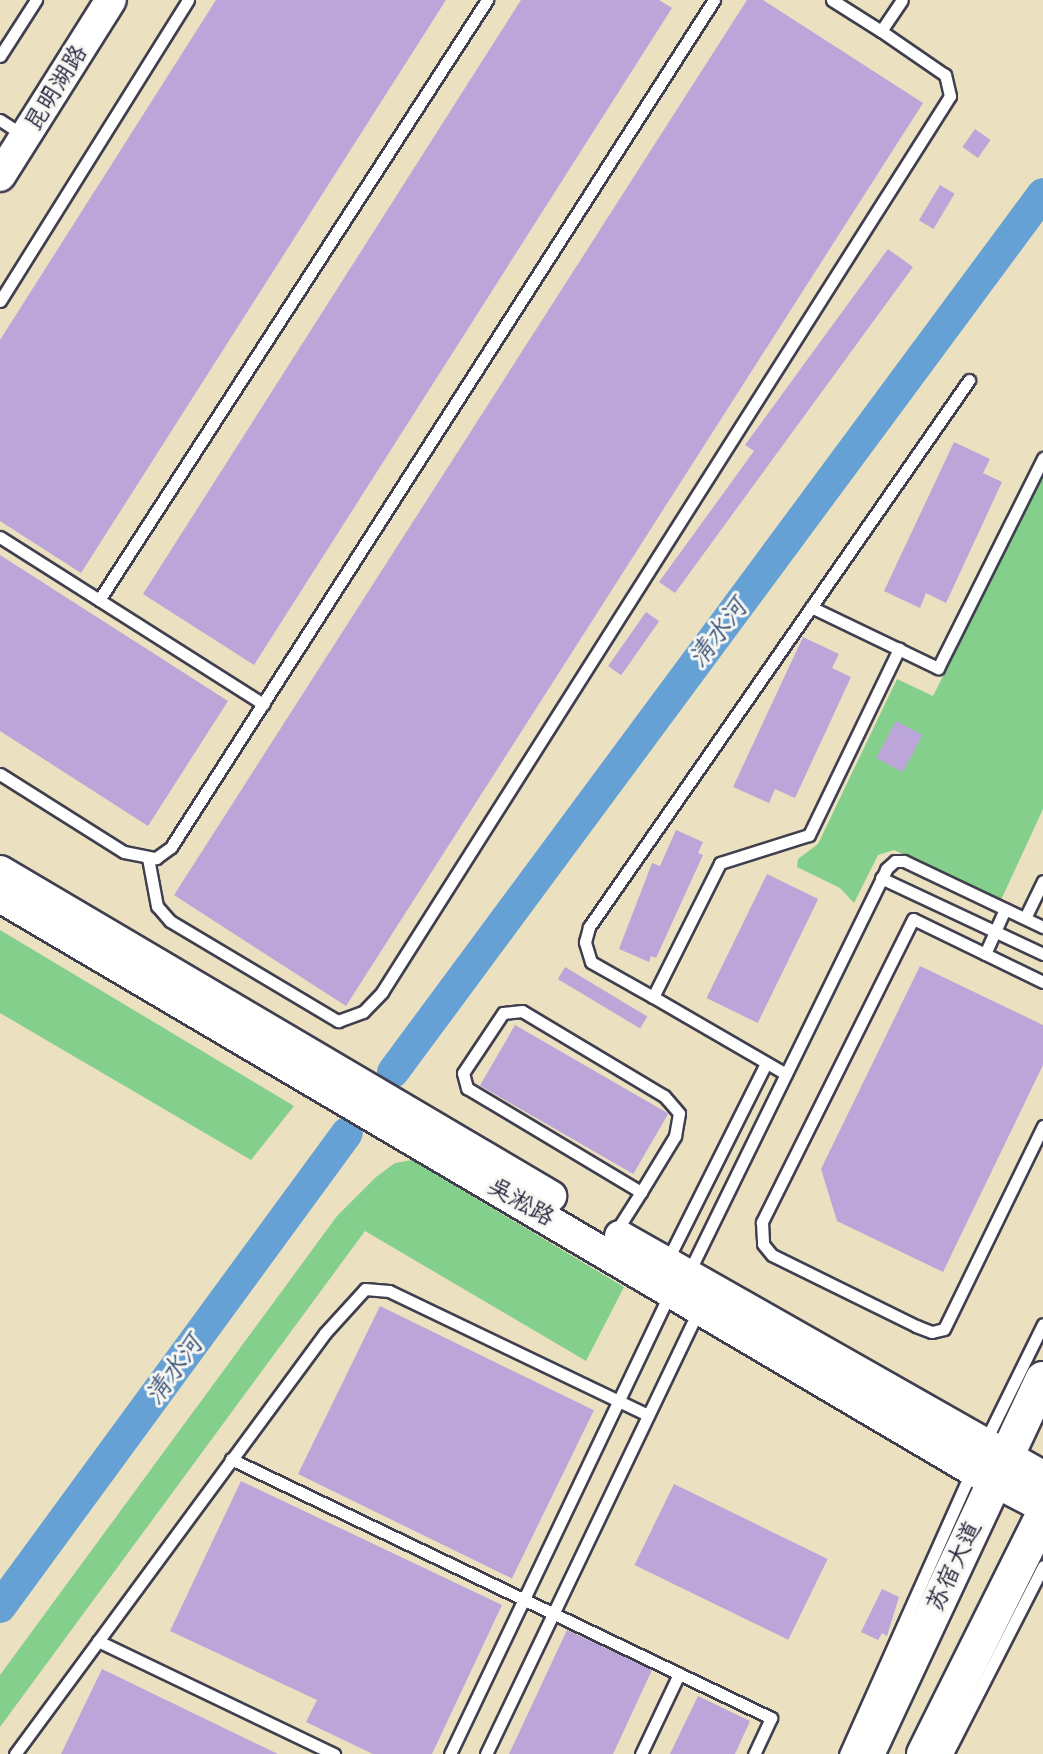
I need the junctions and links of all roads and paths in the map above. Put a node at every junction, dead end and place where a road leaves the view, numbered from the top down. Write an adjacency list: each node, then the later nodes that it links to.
1 (36, 0): 9 (lane)
2 (111, 0): 11 (main road, 昆明湖路)
3 (188, 0): 13 (lane)
4 (487, 0): 17 (lane)
5 (714, 0): 20 (lane)
6 (832, 0): 8 (lane)
7 (902, 0): 8 (lane)
8 (881, 31): 22 (lane)
9 (0, 56)
10 (0, 120): 11 (lane)
11 (25, 137): 12 (main road, 昆明湖路)
12 (0, 176)
13 (0, 301)
14 (969, 380): 18 (lane)
15 (1043, 458): 19 (lane)
16 (0, 537): 17 (lane)
17 (99, 600): 20 (lane)
18 (811, 607): 19 (lane); 34 (lane)
19 (899, 649): 34 (lane)
20 (263, 704): 22 (lane)
21 (0, 774): 22 (lane)
22 (148, 858)
23 (0, 871): 39 (main road, 吴淞路)
24 (881, 878): 27 (lane); 30 (lane); 36 (lane)
25 (1043, 881): 28 (lane)
26 (0, 897): 40 (main road, 吴淞路)
27 (1005, 909): 28 (lane); 30 (lane)
28 (1025, 918): 29 (lane)
29 (1043, 927)
30 (995, 932): 31 (lane); 32 (lane)
31 (985, 954): 33 (lane); 37 (lane)
32 (1043, 954)
33 (1043, 982)
34 (653, 997): 35 (lane)
35 (766, 1063): 36 (lane); 40 (lane)
36 (786, 1074): 40 (lane)
37 (1043, 1126)
38 (641, 1192): 38 (lane); 39 (lane)
39 (615, 1233): 40 (main road, 吴淞路)
40 (681, 1284): 43 (lane); 44 (lane); 46 (main road, 吴淞路)
41 (1043, 1324): 46 (lane)
42 (1043, 1379): 46 (main road, 苏宿大道)
43 (619, 1401): 44 (lane); 45 (lane); 51 (lane)
44 (648, 1415): 52 (lane)
45 (231, 1459): 51 (lane); 53 (lane)
46 (989, 1463): 47 (main road, 吴淞路); 48 (main road, 吴淞路); 61 (lane); 62 (main road, 苏宿大道)
47 (1043, 1476)
48 (1043, 1507)
49 (1043, 1515): 63 (main road)
50 (1043, 1566): 64 (lane)
51 (524, 1600): 52 (lane); 57 (lane)
52 (553, 1614): 54 (lane); 58 (lane)
53 (98, 1641): 55 (lane); 56 (lane)
54 (679, 1674): 59 (lane); 60 (lane)
55 (15, 1754)
56 (334, 1754)
57 (450, 1754)
58 (486, 1754)
59 (641, 1754)
60 (754, 1754)
61 (845, 1754)
62 (867, 1754)
63 (924, 1754)
64 (947, 1754)

